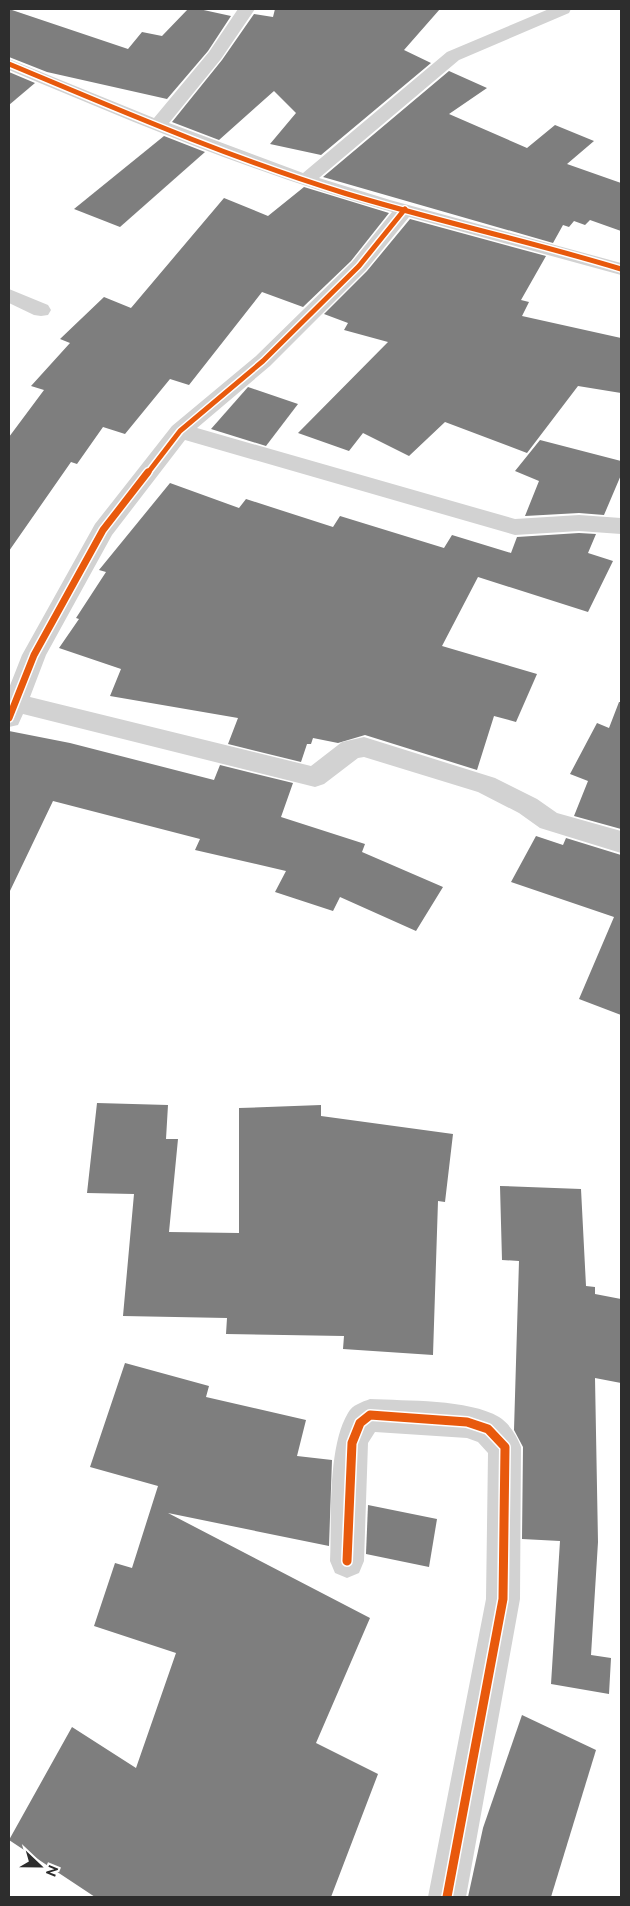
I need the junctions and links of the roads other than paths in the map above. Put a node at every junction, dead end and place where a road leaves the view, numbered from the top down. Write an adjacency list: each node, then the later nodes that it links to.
1 (246, 9): 4 (street)
2 (563, 9): 5 (street)
3 (9, 64): 4 (street)
4 (157, 126): 5 (street)
5 (306, 180): 6 (street)
6 (405, 209): 7 (street); 10 (street)
7 (621, 269)
8 (9, 295): 9 (street)
9 (41, 310)
10 (180, 431): 11 (street); 12 (street)
11 (621, 526)
12 (12, 711): 13 (street)
13 (621, 842)
14 (347, 1561): 15 (street)
15 (447, 1897)

